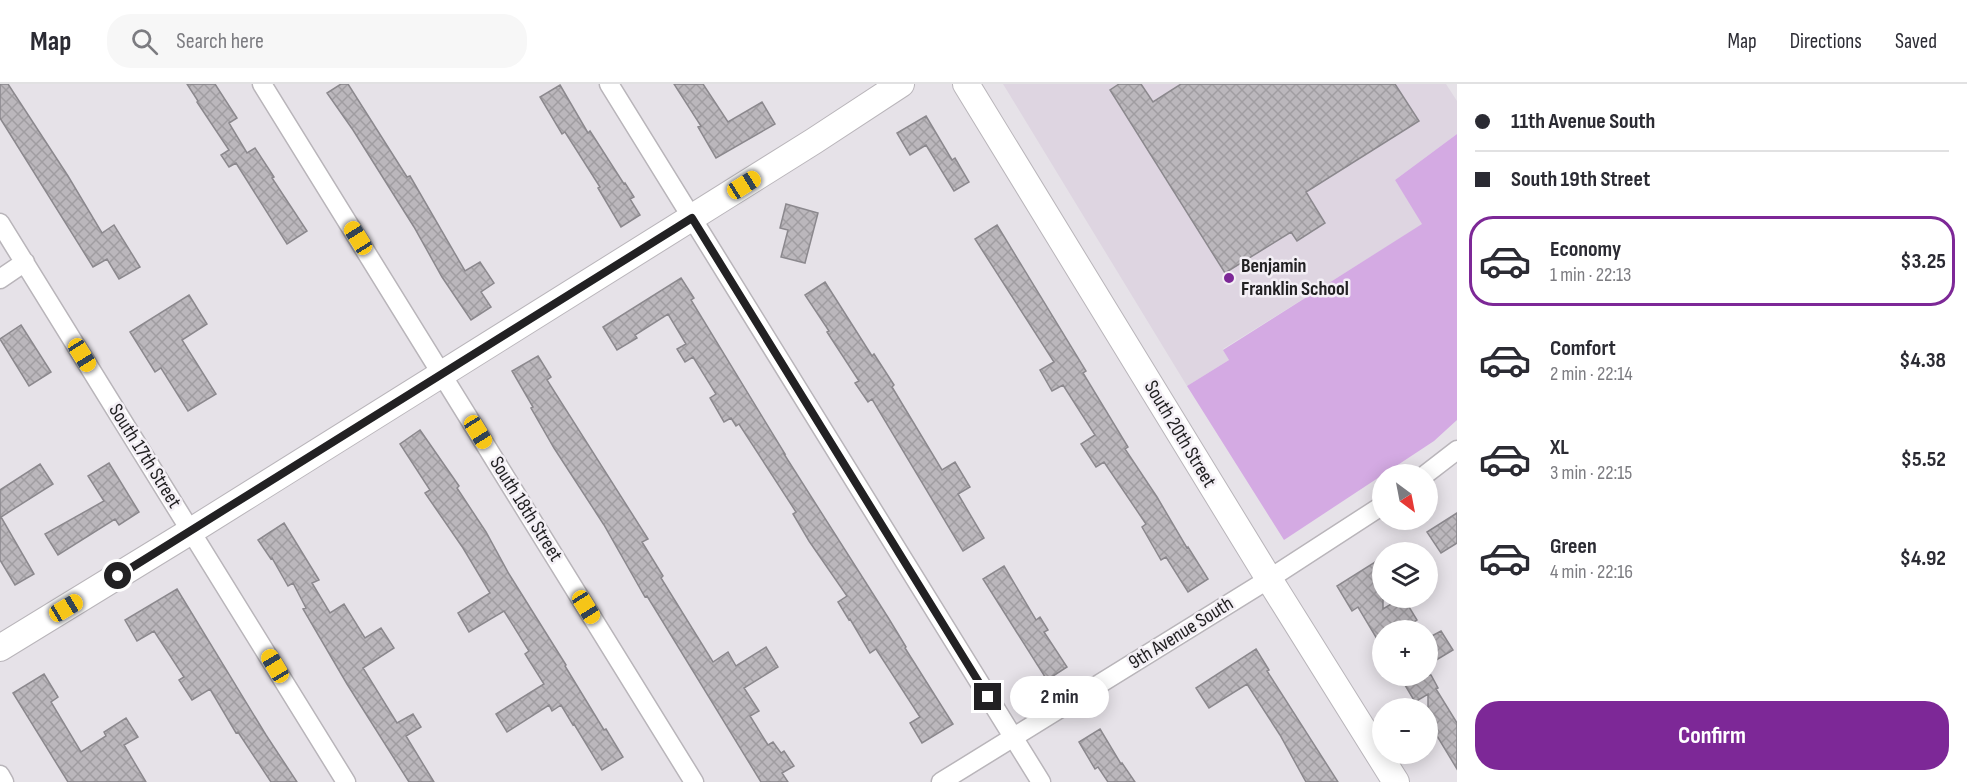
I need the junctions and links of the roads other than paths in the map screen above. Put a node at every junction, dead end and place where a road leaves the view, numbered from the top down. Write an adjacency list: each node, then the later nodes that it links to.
1 (262, 84): 9 (street, South 18th Street)
2 (609, 84): 5 (street)
3 (901, 84): 5 (street)
4 (966, 84): 14 (street, South 20th Street)
5 (692, 218): 9 (street); 16 (street)
6 (0, 223): 7 (street, South 17th Street)
7 (25, 262): 8 (street); 13 (street, South 17th Street)
8 (0, 279)
9 (442, 373): 13 (street); 20 (street, South 18th Street)
10 (1457, 450): 11 (street)
11 (1438, 465)
12 (1372, 512): 14 (street, 9th Avenue South)
13 (191, 531): 15 (street); 19 (street, South 17th Street)
14 (1269, 579): 16 (street, 9th Avenue South); 23 (street, South 20th Street)
15 (0, 648)
16 (1013, 737): 21 (street, 9th Avenue South); 22 (street)
17 (0, 775): 18 (street)
18 (4, 782)
19 (346, 782)
20 (694, 782)
21 (940, 782)
22 (1041, 782)
23 (1396, 782)

